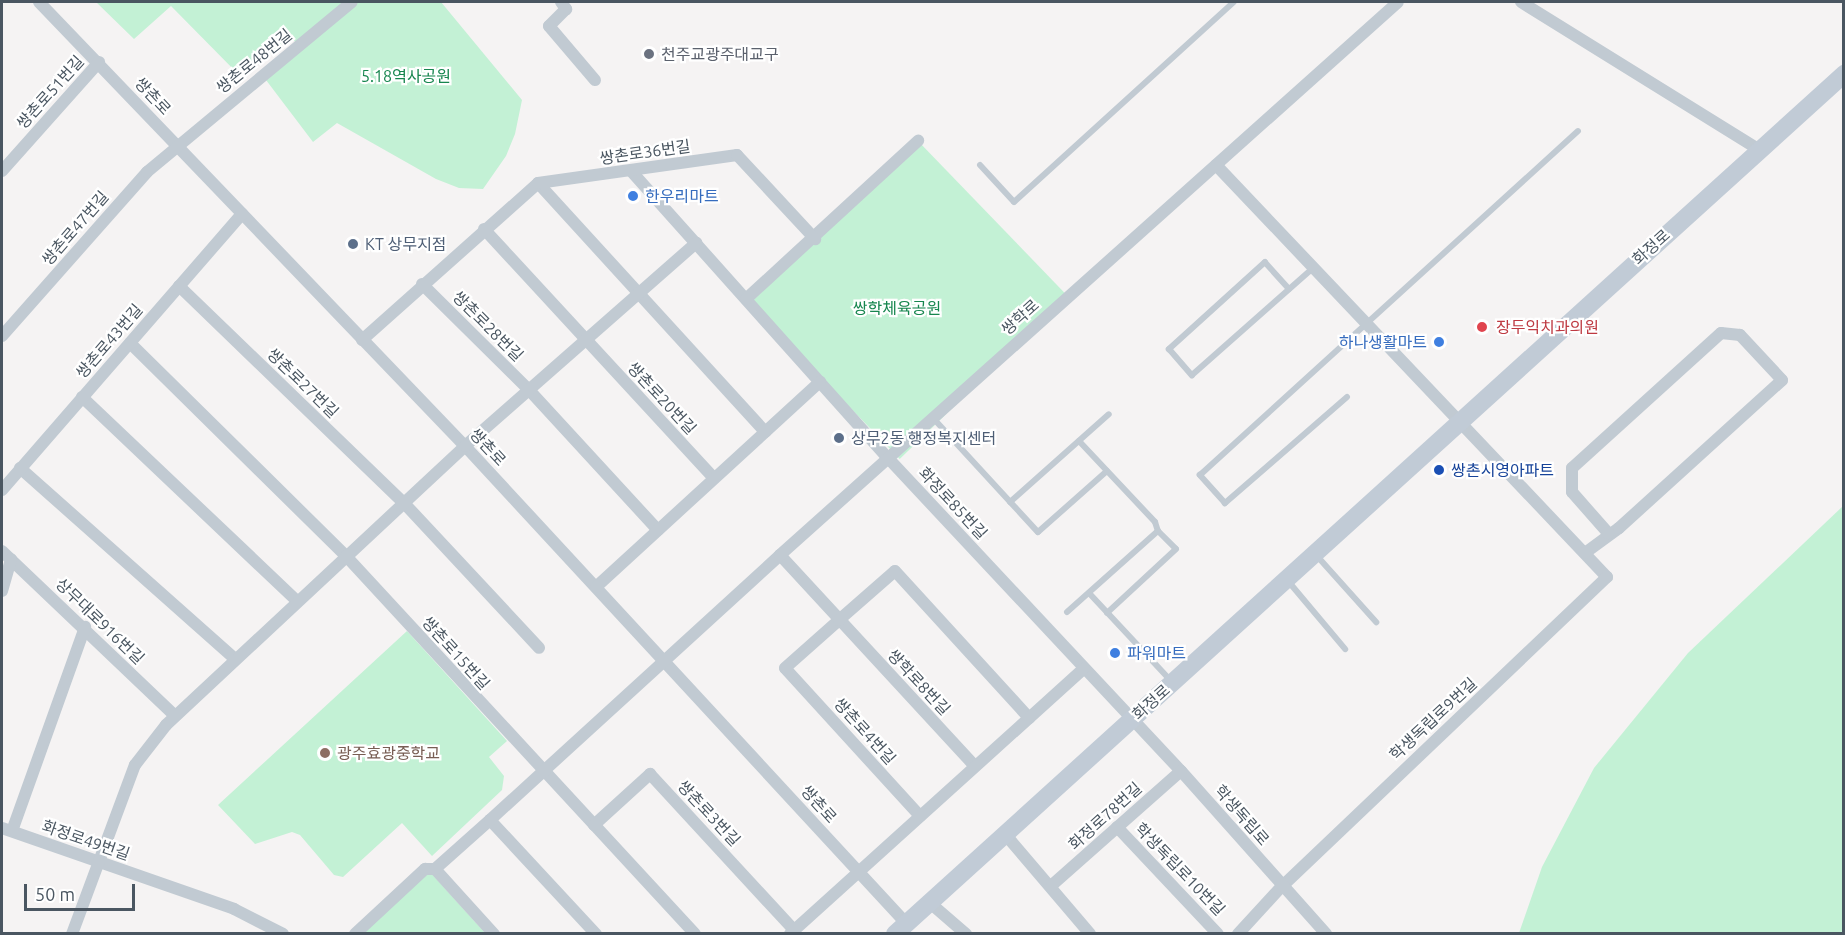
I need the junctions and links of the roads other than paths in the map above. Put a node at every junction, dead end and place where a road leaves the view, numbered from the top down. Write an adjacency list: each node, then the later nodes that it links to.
1 (39, 2): 7 (street, 쌍촌로)
2 (352, 2): 12 (street, 쌍촌로48번길)
3 (561, 2): 9 (street)
4 (1234, 2): 14 (lane)
5 (1398, 2): 15 (street, 쌍학로)
6 (1521, 2): 13 (street)
7 (99, 62): 12 (street, 쌍촌로); 16 (street, 쌍촌로51번길)
8 (1844, 74): 13 (street, 화정로)
9 (595, 81)
10 (1578, 131): 29 (lane)
11 (918, 141): 21 (street)
12 (177, 145): 19 (street, 쌍촌로); 30 (street, 쌍촌로47번길)
13 (1760, 150): 40 (street, 화정로)
14 (980, 165)
15 (1216, 165): 23 (street); 39 (street, 쌍학로)
16 (2, 171)
17 (632, 172): 18 (street, 쌍촌로36번길); 21 (street, 쌍촌로36번길); 22 (street, 화정로85번길)
18 (538, 183): 20 (street); 27 (street)
19 (242, 214): 25 (street, 쌍촌로43번길); 31 (street, 쌍촌로)
20 (484, 229): 24 (street); 32 (street)
21 (815, 239): 28 (street)
22 (696, 243): 27 (street); 28 (street, 화정로85번길)
23 (1313, 267): 26 (lane); 29 (street)
24 (423, 284): 31 (street); 35 (street, 쌍촌로28번길)
25 (178, 286): 33 (street, 쌍촌로43번길); 50 (street, 쌍촌로27번길)
26 (1289, 289): 26 (lane)
27 (638, 294): 32 (street); 41 (street)
28 (746, 299): 34 (street, 화정로85번길)
29 (1365, 322): 37 (lane); 40 (street)
30 (2, 336)
31 (362, 340): 43 (street, 쌍촌로)
32 (585, 340): 35 (street); 47 (street, 쌍촌로20번길)
33 (130, 343): 36 (street, 쌍촌로43번길); 58 (street)
34 (820, 382): 41 (street); 44 (street, 화정로85번길)
35 (530, 391): 43 (street); 51 (street)
36 (82, 397): 45 (street, 쌍촌로43번길); 63 (street)
37 (1347, 397)
38 (1109, 414): 42 (lane)
39 (933, 418): 44 (street, 쌍학로); 49 (lane)
40 (1460, 422): 54 (street); 57 (street, 화정로)
41 (765, 432): 47 (street)
42 (1079, 441): 46 (lane); 49 (lane)
43 (465, 446): 50 (street); 60 (street, 쌍촌로)
44 (888, 458): 56 (street, 쌍학로); 73 (street, 화정로85번길)
45 (20, 468): 48 (street, 쌍촌로43번길); 71 (street)
46 (1107, 471): 49 (lane); 52 (lane)
47 (714, 478): 51 (street)
48 (2, 490)
49 (1010, 502)
50 (404, 503): 58 (street); 69 (street, 쌍촌로27번길)
51 (658, 530): 60 (street)
52 (1158, 531): 62 (lane); 65 (lane)
53 (1608, 533): 53 (street); 54 (street)
54 (1585, 553): 91 (street, 학생독립로9번길)
55 (6, 555): 61 (street); 68 (street, 상무대로916번길)
56 (780, 555): 66 (street, 쌍학로8번길); 72 (street, 쌍학로)
57 (1316, 555): 59 (street, 화정로); 67 (lane)
58 (346, 556): 63 (street); 80 (street, 쌍촌로15번길)
59 (1288, 581): 70 (lane); 74 (street, 화정로)
60 (596, 587): 72 (street, 쌍촌로)
61 (2, 591)
62 (1089, 593): 64 (lane); 65 (lane)
63 (297, 601): 71 (street)
64 (1067, 612)
65 (1107, 613): 74 (lane)
66 (839, 620): 76 (street); 78 (street, 쌍학로8번길); 81 (street, 쌍촌로4번길)
67 (1376, 622)
68 (85, 627): 75 (street, 상무대로916번길); 85 (street, 화정로49번길)
69 (539, 648)
70 (1345, 649)
71 (235, 659): 75 (street)
72 (665, 660): 80 (street); 89 (street, 쌍촌로)
73 (1084, 668): 76 (street); 77 (street, 화정로85번길)
74 (1173, 683): 77 (street, 화정로)
75 (175, 716): 87 (street)
76 (1029, 718): 78 (street)
77 (1132, 719): 79 (street, 학생독립로); 86 (street, 화정로)
78 (975, 766): 81 (street)
79 (1181, 771): 84 (street, 화정로78번길); 91 (street, 학생독립로)
80 (542, 772): 82 (street); 83 (street)
81 (920, 816): 89 (street)
82 (490, 819): 88 (street); 99 (street)
83 (594, 825): 94 (street, 쌍촌로3번길); 100 (street)
84 (1117, 827): 90 (street, 화정로78번길); 103 (street, 학생독립로10번길)
85 (7, 830): 87 (street, 화정로49번길)
86 (1005, 834): 90 (street); 92 (street, 화정로)
87 (98, 861): 95 (street); 96 (street, 화정로49번길)
88 (435, 868): 97 (street); 98 (street)
89 (858, 872): 93 (street, 쌍촌로); 94 (street, 쌍촌로3번길)
90 (1052, 885): 102 (street)
91 (1282, 886): 104 (street); 105 (street, 학생독립로)
92 (929, 903): 93 (street, 화정로); 101 (street)
93 (901, 928)
94 (792, 932)
95 (72, 933)
96 (283, 933)
97 (355, 933)
98 (494, 933)
99 (596, 933)
100 (695, 933)
101 (966, 933)
102 (1090, 933)
103 (1218, 933)
104 (1238, 933)
105 (1326, 933)

